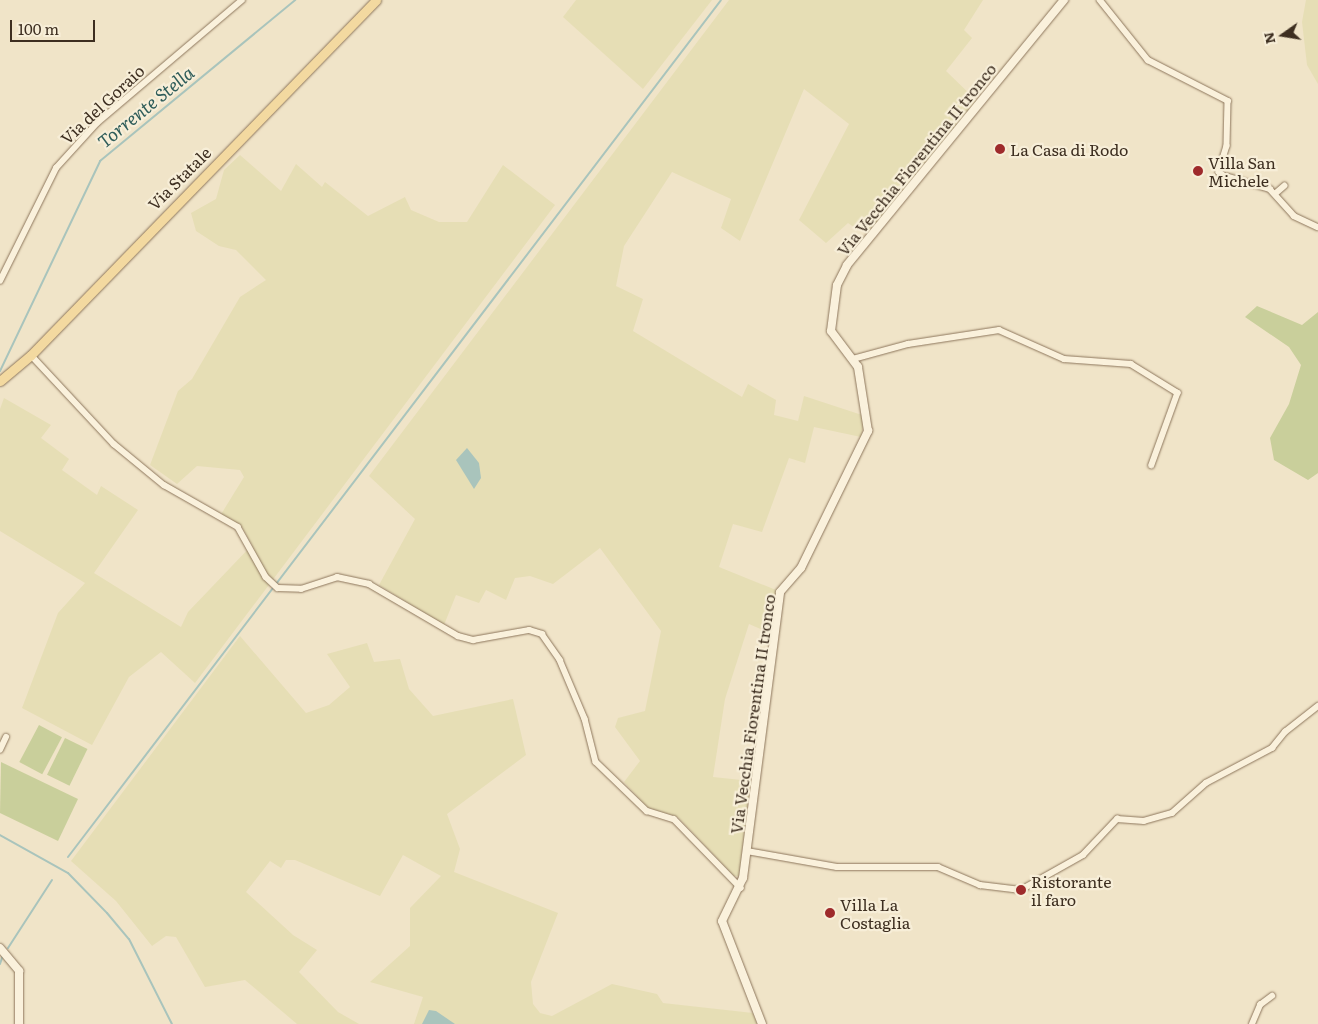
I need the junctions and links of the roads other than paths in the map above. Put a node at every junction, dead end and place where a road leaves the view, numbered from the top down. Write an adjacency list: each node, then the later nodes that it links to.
1 (242, 0): 8 (street, Via del Goraio)
2 (376, 0): 9 (main road, Via Statale)
3 (1064, 0): 10 (street, Via Vecchia Fiorentina II tronco)
4 (1100, 0): 6 (street)
5 (1284, 186): 6 (street)
6 (1276, 193): 7 (street)
7 (1318, 227)
8 (0, 281)
9 (31, 355): 11 (main road, Via Statale); 17 (street)
10 (853, 359): 12 (street); 16 (street, Via Vecchia Fiorentina II tronco)
11 (3, 379)
12 (1152, 465)
13 (1318, 706): 16 (street)
14 (6, 737): 15 (street)
15 (0, 750)
16 (747, 851): 17 (street, Via Vecchia Fiorentina II tronco)
17 (741, 888): 21 (street, Via Vecchia Fiorentina II tronco)
18 (0, 948): 20 (street)
19 (1272, 996): 22 (street)
20 (20, 1024)
21 (762, 1024)
22 (1252, 1024)

